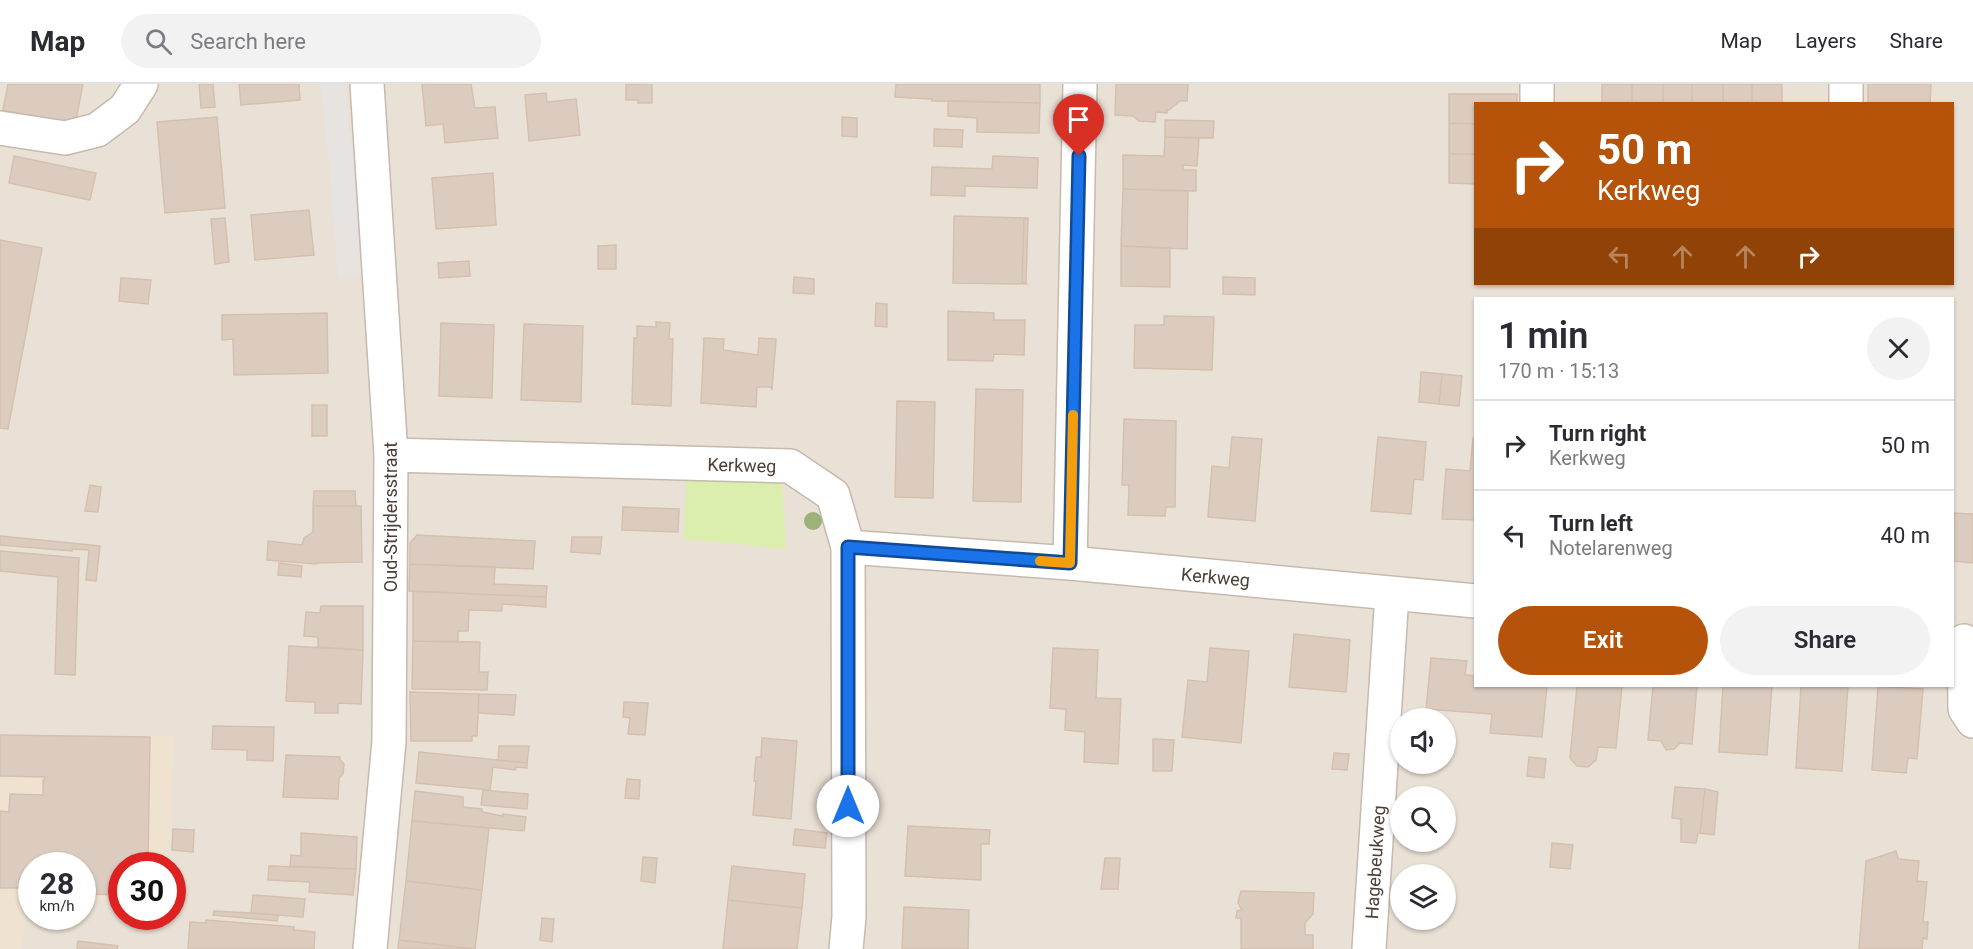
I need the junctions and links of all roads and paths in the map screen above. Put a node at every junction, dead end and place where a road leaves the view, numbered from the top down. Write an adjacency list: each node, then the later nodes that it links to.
1 (141, 84): 8 (street)
2 (367, 84): 9 (street, Oud-Strijdersstraat)
3 (1080, 84): 11 (street)
4 (1537, 84): 6 (street)
5 (1846, 84): 7 (street)
6 (1537, 102)
7 (1846, 102)
8 (0, 128)
9 (391, 456): 10 (street, Kerkweg); 16 (street, Oud-Strijdersstraat)
10 (848, 547): 11 (street, Kerkweg); 17 (street)
11 (1070, 563): 12 (street, Kerkweg)
12 (1392, 594): 13 (street, Kerkweg); 18 (street, Hagebeukweg)
13 (1474, 601)
14 (1963, 641): 15 (street)
15 (1973, 721)
16 (370, 949)
17 (846, 949)
18 (1369, 949)

